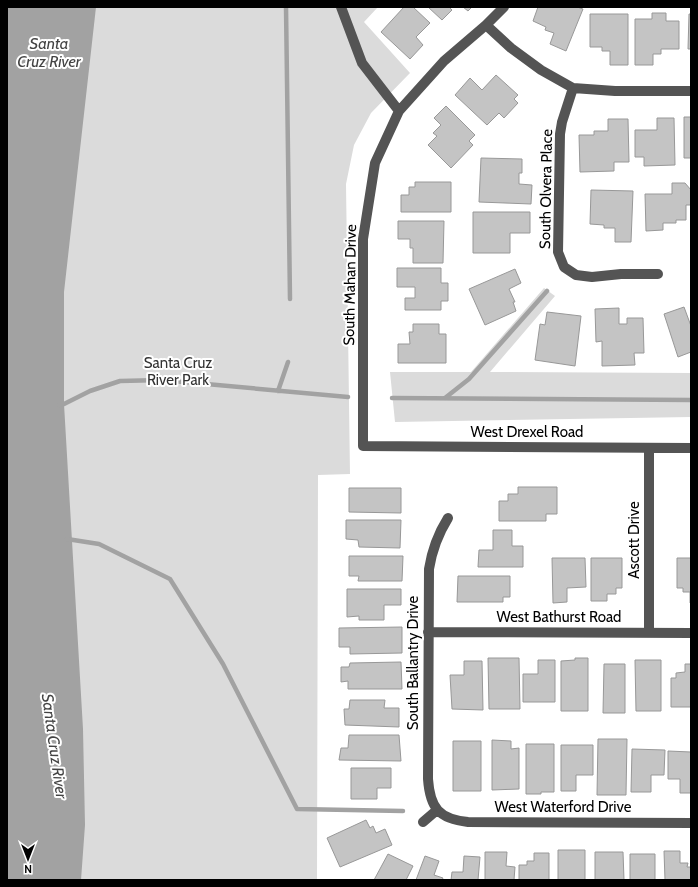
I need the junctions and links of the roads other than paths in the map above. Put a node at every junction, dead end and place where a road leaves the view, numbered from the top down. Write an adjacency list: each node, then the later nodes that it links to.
1 (341, 7): 6 (street)
2 (504, 7): 3 (street, South Mahan Drive)
3 (486, 25): 4 (street); 6 (street, South Mahan Drive)
4 (573, 88): 5 (street); 7 (street, South Olvera Place)
5 (691, 91)
6 (399, 110): 8 (street, South Mahan Drive)
7 (658, 274)
8 (363, 446): 9 (street, West Drexel Road)
9 (649, 448): 10 (street, West Drexel Road); 13 (street, Ascott Drive)
10 (691, 448)
11 (448, 518): 12 (street, South Ballantry Drive)
12 (428, 632): 13 (street, West Bathurst Road); 15 (street, South Ballantry Drive)
13 (649, 633): 14 (street, West Bathurst Road)
14 (691, 633)
15 (437, 810): 16 (street); 17 (street, West Waterford Drive)
16 (422, 822)
17 (691, 823)

